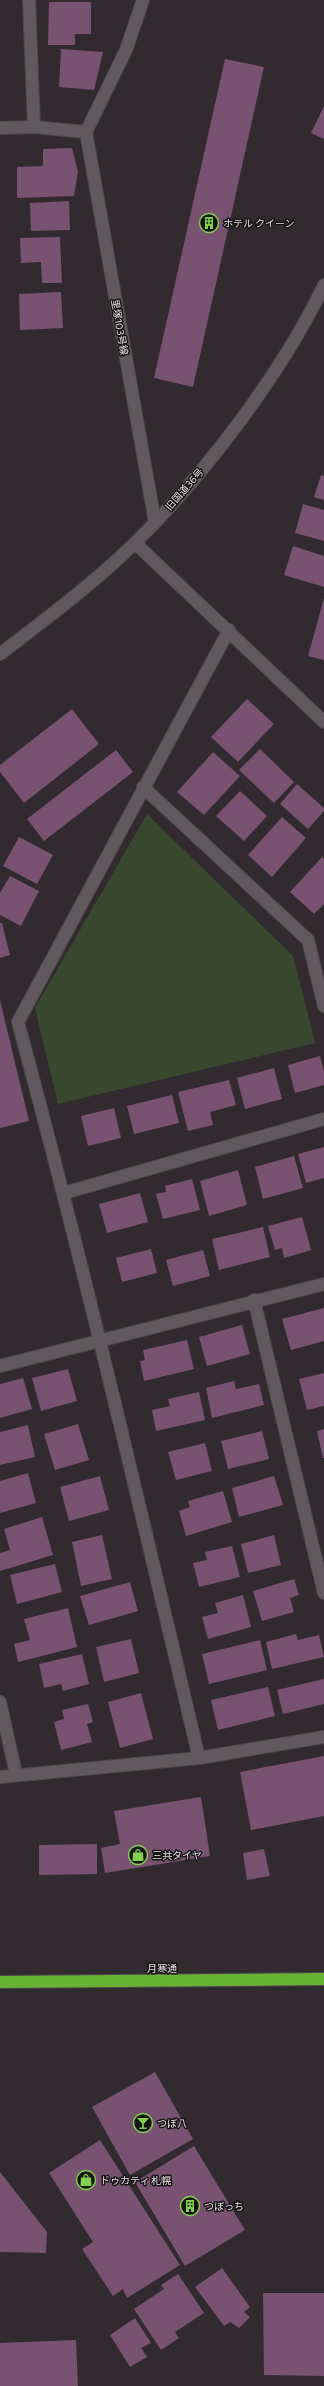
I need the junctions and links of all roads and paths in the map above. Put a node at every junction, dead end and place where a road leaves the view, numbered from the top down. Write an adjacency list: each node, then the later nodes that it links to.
1 (29, 0): 3 (street)
2 (143, 0): 5 (street)
3 (34, 127): 4 (street); 5 (street)
4 (0, 128)
5 (86, 132): 7 (street, 里塚103号線)
6 (323, 291): 7 (street, 旧国道36号)
7 (155, 522): 8 (street, 旧国道36号)
8 (135, 543): 9 (street); 10 (street, 旧国道36号)
9 (229, 630): 11 (street); 12 (street)
10 (0, 654)
11 (324, 722)
12 (143, 787): 13 (street); 15 (street)
13 (324, 1006)
14 (324, 1119): 15 (street)
15 (64, 1193): 18 (street)
16 (324, 1284): 17 (street)
17 (254, 1300): 18 (street); 20 (street)
18 (101, 1341): 19 (street); 23 (street)
19 (0, 1366)
20 (324, 1593)
21 (0, 1702): 24 (street)
22 (324, 1737): 23 (street)
23 (199, 1758): 24 (street)
24 (16, 1774): 25 (street)
25 (0, 1777)
26 (324, 1979): 27 (highway, 月寒通)
27 (0, 1982)

